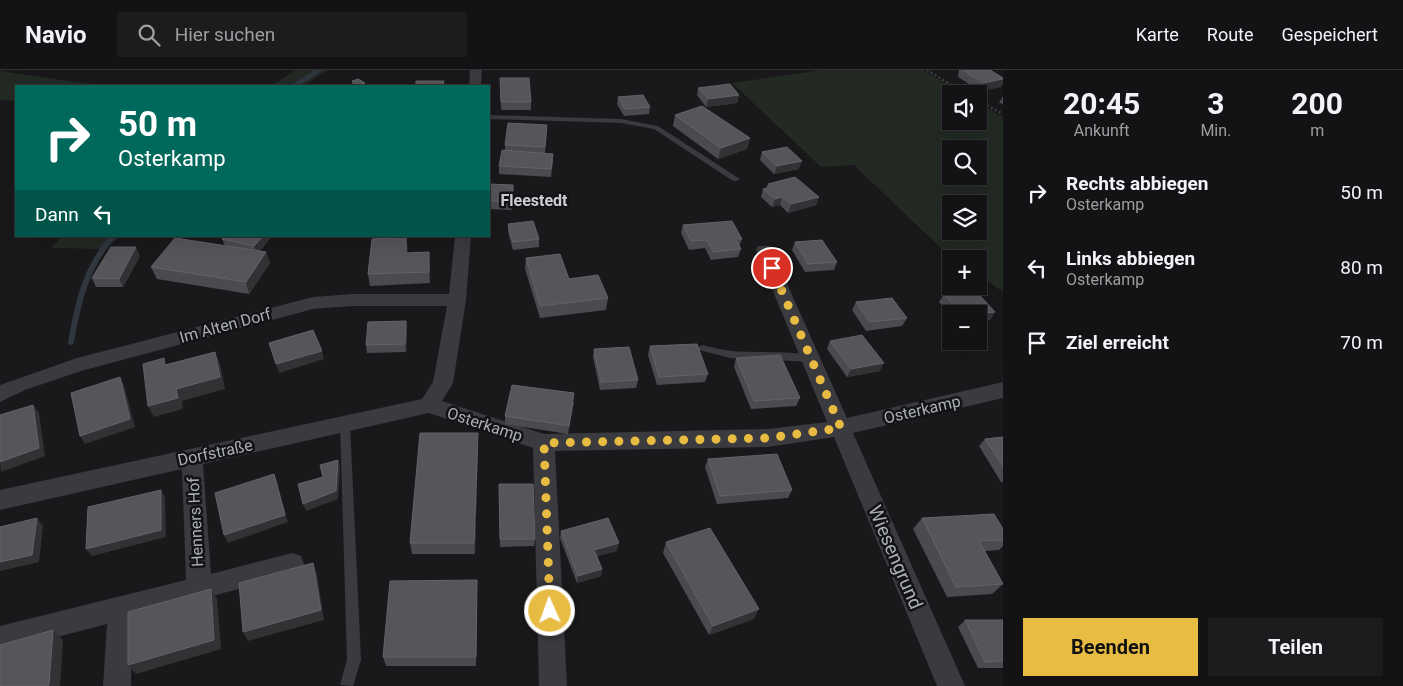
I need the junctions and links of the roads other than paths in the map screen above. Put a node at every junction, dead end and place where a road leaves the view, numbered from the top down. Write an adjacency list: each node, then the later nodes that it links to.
1 (476, 70): 2 (street)
2 (475, 85)
3 (490, 117): 4 (lane)
4 (736, 179)
5 (463, 237): 7 (street)
6 (764, 250): 9 (street)
7 (457, 300): 11 (street, Im Alten Dorf); 12 (street)
8 (702, 348): 9 (lane)
9 (812, 358): 14 (street)
10 (1003, 390): 14 (street, Osterkamp)
11 (0, 394)
12 (429, 405): 13 (street, Dorfstraße); 15 (street, Osterkamp)
13 (345, 424): 16 (street, Dorfstraße); 22 (lane)
14 (841, 428): 15 (street, Osterkamp); 25 (street, Wiesengrund)
15 (544, 443): 24 (street)
16 (192, 457): 17 (street, Dorfstraße); 19 (street, Henners Hof)
17 (0, 500)
18 (292, 564): 19 (street, Henners Hof)
19 (199, 588): 20 (street, Henners Hof)
20 (120, 609): 21 (street, Henners Hof); 23 (street)
21 (0, 639)
22 (347, 685)
23 (117, 686)
24 (553, 686)
25 (951, 686)

